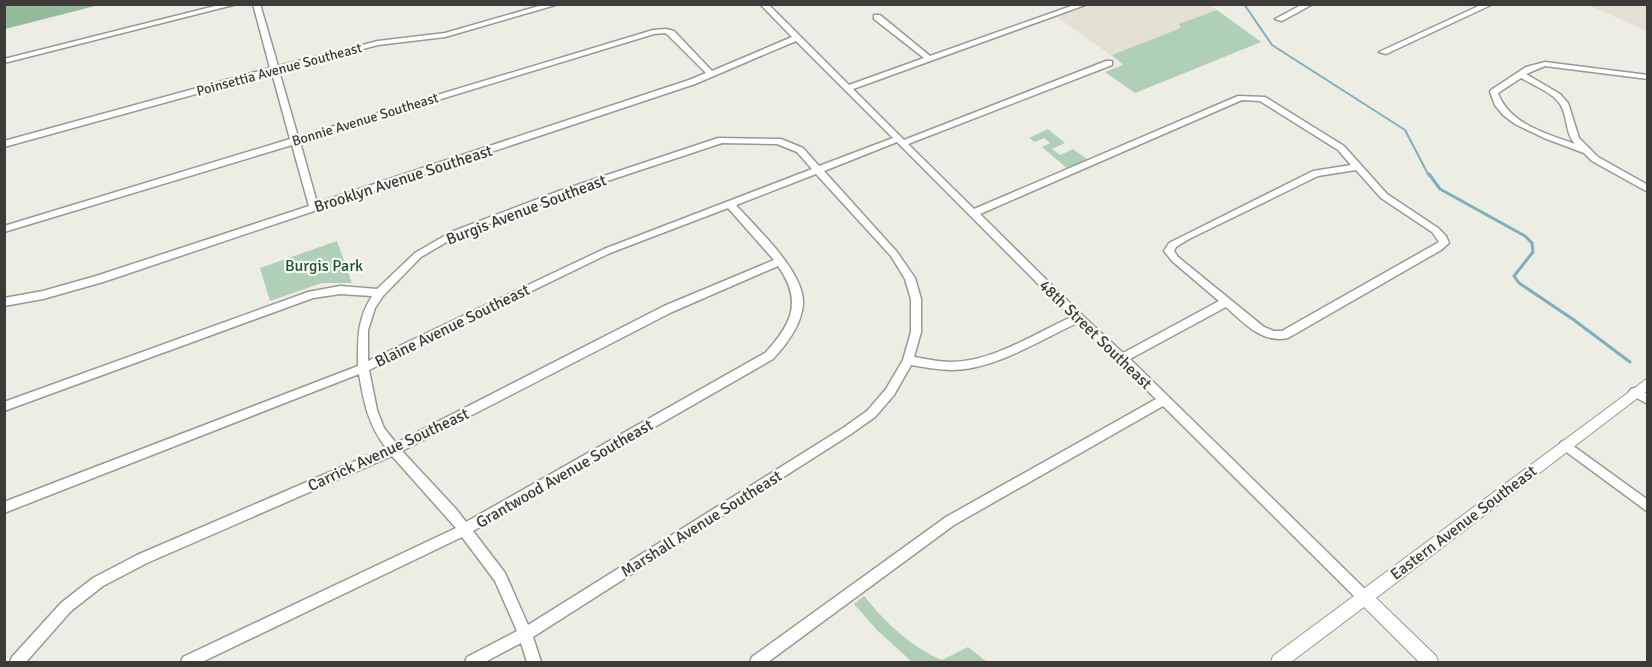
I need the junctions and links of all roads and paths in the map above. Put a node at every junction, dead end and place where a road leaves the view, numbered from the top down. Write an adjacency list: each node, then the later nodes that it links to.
1 (234, 4): 13 (street)
2 (256, 4): 15 (street)
3 (556, 4): 15 (street, Poinsettia Avenue Southeast)
4 (763, 4): 10 (street, 48th Street Southeast)
5 (1085, 4): 12 (street)
6 (1310, 4): 9 (street)
7 (1490, 4): 11 (street)
8 (877, 17): 12 (street)
9 (1279, 19)
10 (797, 38): 16 (street, Brooklyn Avenue Southeast); 19 (street, 48th Street Southeast)
11 (1383, 52)
12 (929, 59): 19 (street)
13 (4, 61)
14 (1109, 63): 20 (street, Blaine Avenue Southeast)
15 (274, 70): 21 (street); 22 (street, Poinsettia Avenue Southeast)
16 (711, 74): 21 (street, Bonnie Avenue Southeast); 28 (street, Brooklyn Avenue Southeast)
17 (1521, 74): 18 (street); 23 (street); 23 (street)
18 (1647, 77)
19 (847, 88): 20 (street, 48th Street Southeast)
20 (900, 141): 25 (street, Blaine Avenue Southeast); 29 (street, 48th Street Southeast)
21 (293, 142): 28 (street); 30 (street, Bonnie Avenue Southeast)
22 (4, 144)
23 (1587, 151): 26 (street)
24 (1358, 167): 29 (street); 34 (street); 34 (street)
25 (816, 170): 27 (street, Blaine Avenue Southeast); 32 (street, Burgis Avenue Southeast); 37 (street, Marshall Avenue Southeast)
26 (1647, 189)
27 (729, 204): 31 (street, Grantwood Avenue Southeast); 38 (street, Blaine Avenue Southeast)
28 (314, 208): 33 (street, Brooklyn Avenue Southeast)
29 (974, 213): 35 (street, 48th Street Southeast)
30 (4, 229)
31 (779, 262): 45 (street, Carrick Avenue Southeast); 48 (street, Grantwood Avenue Southeast)
32 (379, 293): 38 (street); 43 (street)
33 (4, 302)
34 (1226, 302): 36 (street)
35 (1078, 318): 36 (street, 48th Street Southeast); 37 (street)
36 (1122, 358): 41 (street, 48th Street Southeast)
37 (908, 360): 50 (street, Marshall Avenue Southeast)
38 (363, 368): 45 (street); 47 (street, Blaine Avenue Southeast)
39 (1647, 383): 40 (street, Eastern Avenue Southeast)
40 (1635, 392): 42 (street); 44 (street, Eastern Avenue Southeast)
41 (1164, 400): 49 (street, 48th Street Southeast); 55 (street)
42 (1647, 400)
43 (4, 406)
44 (1565, 445): 46 (street); 49 (street, Eastern Avenue Southeast)
45 (394, 450): 48 (street); 51 (street, Carrick Avenue Southeast)
46 (1647, 507)
47 (4, 508)
48 (464, 530): 50 (street); 52 (street, Grantwood Avenue Southeast)
49 (1364, 597): 56 (street, Eastern Avenue Southeast); 57 (street, 48th Street Southeast)
50 (525, 634): 53 (street, Marshall Avenue Southeast); 54 (street)
51 (17, 663)
52 (188, 663)
53 (472, 663)
54 (534, 663)
55 (757, 663)
56 (1279, 663)
57 (1430, 663)

